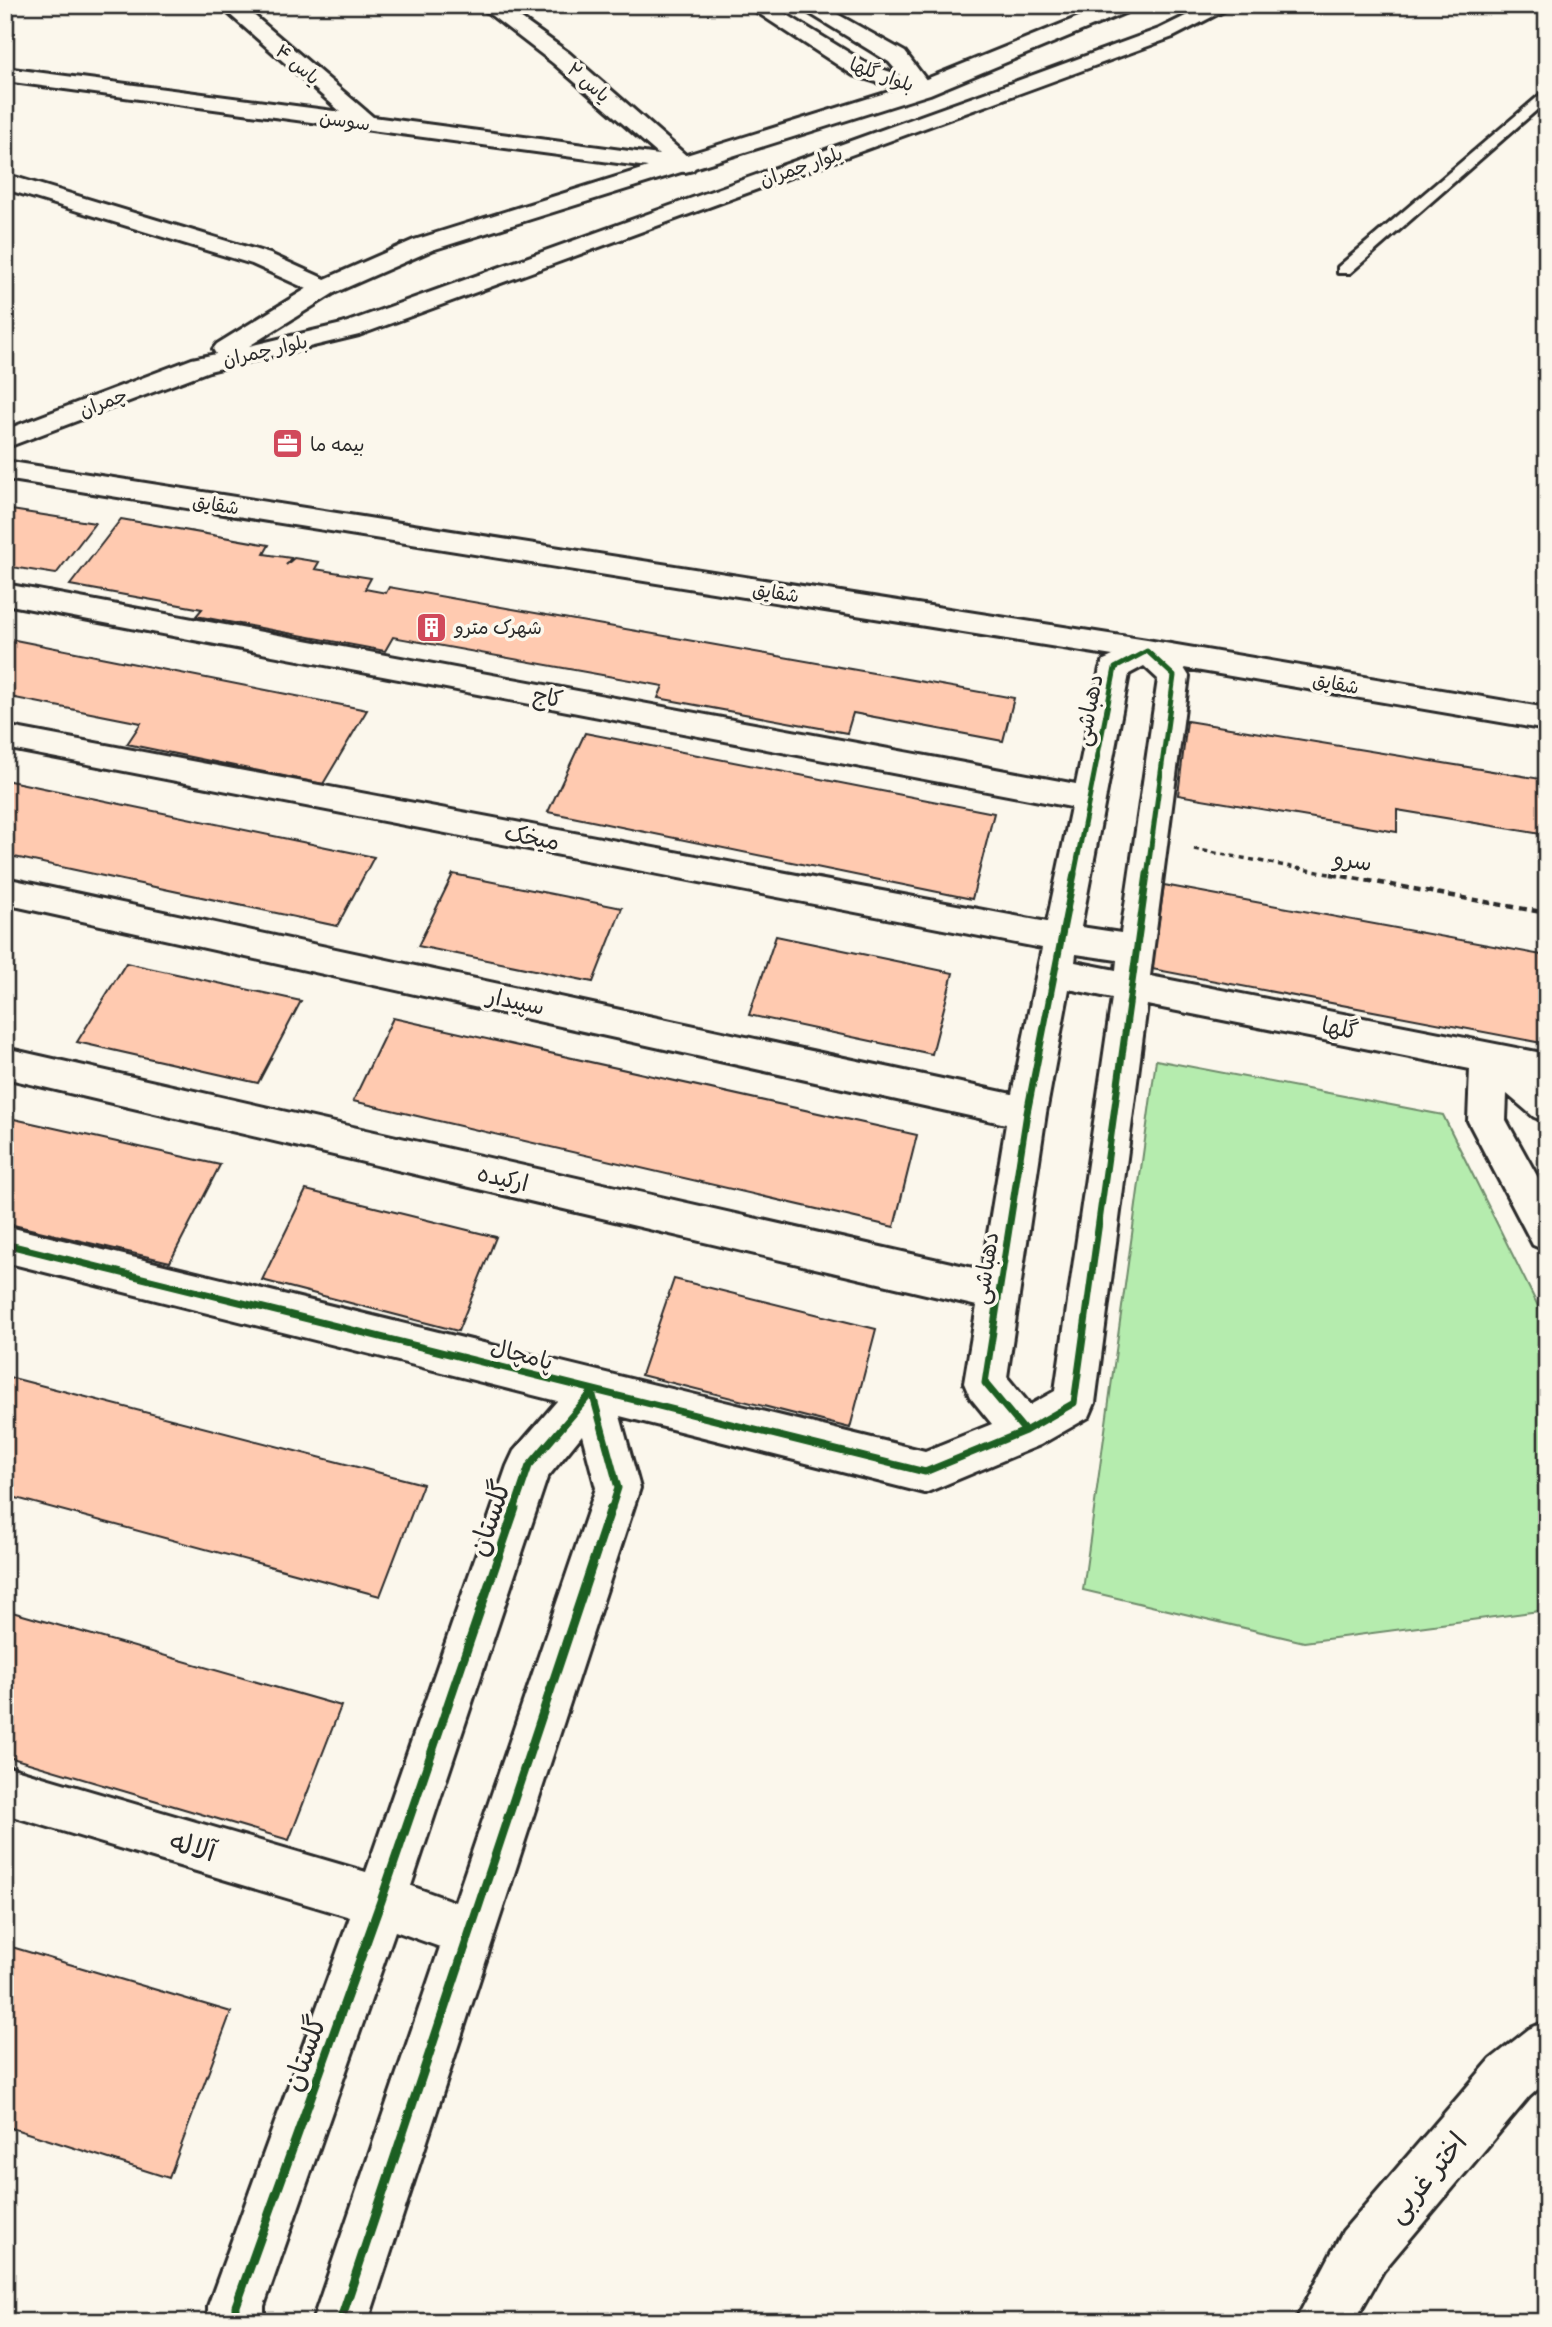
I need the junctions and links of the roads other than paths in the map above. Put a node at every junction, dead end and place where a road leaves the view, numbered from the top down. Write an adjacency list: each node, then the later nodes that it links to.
1 (229, 5): 12 (street, یاس ۴)
2 (488, 5): 13 (street, یاس ۲)
3 (756, 5): 10 (street, بلوار گلها)
4 (806, 5): 10 (street, بلوار گلها)
5 (1079, 5): 8 (street)
6 (1127, 5): 8 (street, بلوار چمران)
7 (1226, 5): 16 (street, بلوار چمران)
8 (1100, 11): 10 (street, بلوار چمران)
9 (5, 75): 12 (street, سوسن)
10 (922, 89): 13 (street, بلوار چمران)
11 (1547, 93): 17 (lane)
12 (367, 123): 13 (street, سوسن)
13 (685, 165): 15 (street, بلوار چمران)
14 (5, 181): 18 (street)
15 (496, 222): 16 (street); 18 (street, بلوار چمران)
16 (533, 262): 19 (street, بلوار چمران)
17 (1345, 270)
18 (324, 288): 19 (street, بلوار چمران)
19 (201, 365): 20 (street, چمران)
20 (5, 440)
21 (5, 470): 23 (street, شقایق)
22 (5, 594): 26 (street, کاج)
23 (1147, 651): 24 (street, شقایق); 26 (street, دهباشی); 28 (street)
24 (1547, 719)
25 (5, 737): 29 (street, میخک)
26 (1090, 799): 29 (street, دهباشی)
27 (5, 891): 35 (street, سپیدار)
28 (1138, 949): 29 (street); 30 (street)
29 (1057, 955): 30 (street, گلها); 35 (street, دهباشی)
30 (1133, 987): 31 (street, گلها); 40 (street)
31 (1489, 1058): 33 (street, گلها); 34 (street); 36 (street)
32 (5, 1063): 38 (street, ارکیده)
33 (1547, 1069)
34 (1547, 1106)
35 (1027, 1113): 38 (street, دهباشی)
36 (1547, 1233)
37 (5, 1244): 39 (street, پامچال)
38 (1001, 1293): 40 (street, دهباشی)
39 (592, 1392): 40 (street, پامچال); 42 (street, گلستان); 43 (street)
40 (1025, 1431)
41 (5, 1790): 42 (street, آلاله)
42 (381, 1901): 43 (street, آلاله); 45 (street, گلستان)
43 (469, 1931): 46 (street)
44 (1547, 2047): 47 (street, اختر غربی)
45 (236, 2322)
46 (340, 2322)
47 (1323, 2322)

